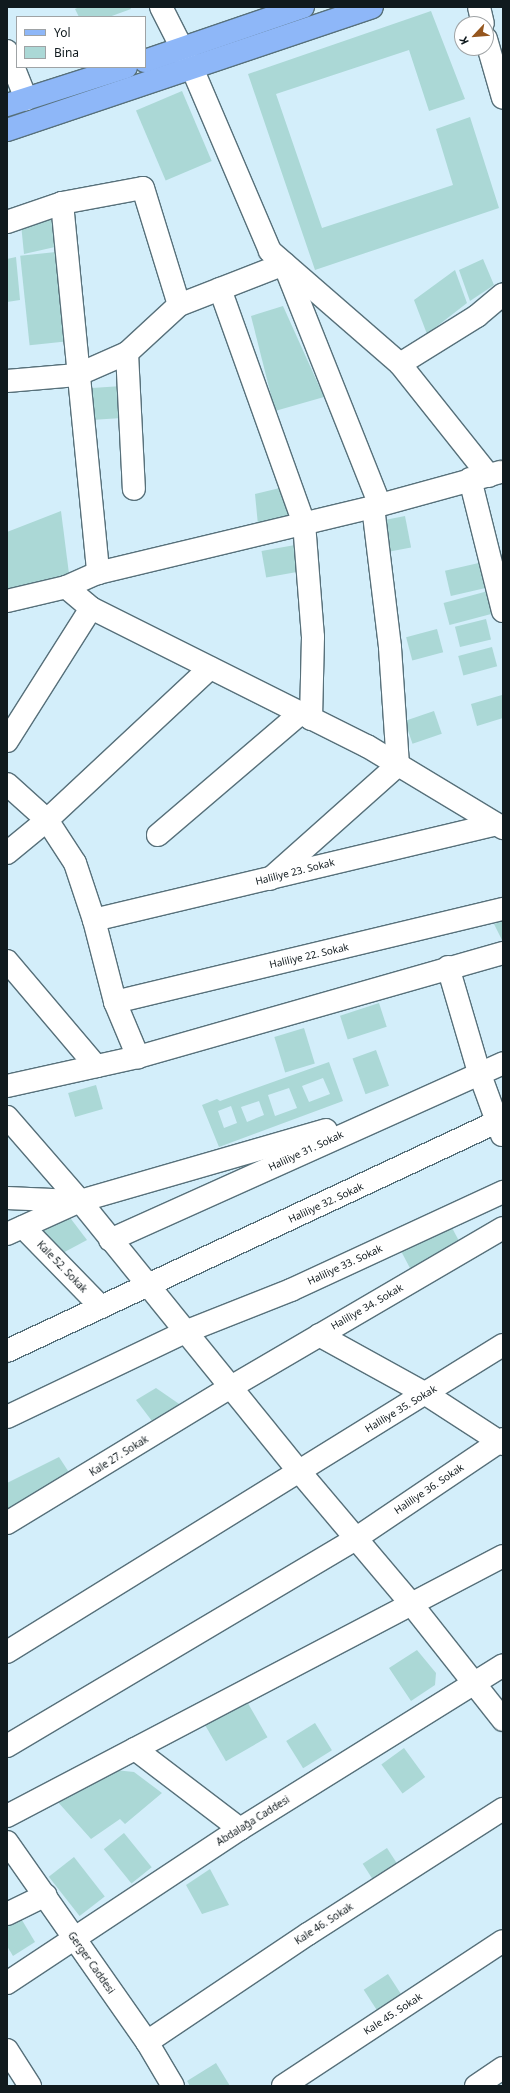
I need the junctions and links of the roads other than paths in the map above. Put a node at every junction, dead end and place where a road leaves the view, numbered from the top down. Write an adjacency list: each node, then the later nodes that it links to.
1 (161, 7): 4 (street)
2 (303, 7): 4 (main road)
3 (372, 7): 9 (main road)
4 (181, 50): 6 (main road); 9 (street)
5 (7, 51): 11 (street)
6 (146, 61)
7 (498, 64): 10 (street)
8 (123, 68): 11 (main road)
9 (192, 68): 12 (main road); 15 (street)
10 (503, 98)
11 (17, 102)
12 (7, 130)
13 (62, 203): 14 (street); 18 (street); 21 (street)
14 (7, 222)
15 (284, 264): 16 (street); 20 (street); 25 (street)
16 (220, 289): 18 (street); 26 (street)
17 (503, 294): 20 (street)
18 (179, 305): 19 (street)
19 (128, 353): 21 (street); 24 (street)
20 (400, 364): 23 (street)
21 (77, 375): 22 (street); 27 (street)
22 (7, 381)
23 (487, 475): 25 (street); 31 (street)
24 (134, 489)
25 (376, 506): 26 (street); 35 (street)
26 (304, 523): 27 (street); 33 (street)
27 (98, 573): 28 (street)
28 (66, 587): 29 (street); 30 (street)
29 (7, 602)
30 (91, 608): 32 (street); 34 (street)
31 (503, 610)
32 (210, 668): 33 (street); 37 (street)
33 (306, 716): 35 (street); 39 (street)
34 (7, 741)
35 (398, 765): 38 (street); 41 (street)
36 (7, 784): 37 (street)
37 (48, 820): 40 (street); 43 (street)
38 (499, 826): 41 (street, Haliliye 23. Sokak)
39 (158, 834)
40 (7, 853)
41 (270, 878): 43 (street, Haliliye 23. Sokak)
42 (503, 909): 47 (street, Haliliye 22. Sokak)
43 (94, 920): 47 (street)
44 (503, 953): 46 (street)
45 (7, 961): 50 (street)
46 (448, 967): 48 (street); 51 (street)
47 (115, 1002): 48 (street)
48 (138, 1057): 50 (street)
49 (503, 1063): 51 (street, Haliliye 31. Sokak)
50 (96, 1066): 52 (street)
51 (479, 1072): 53 (street, Haliliye 31. Sokak); 55 (street)
52 (7, 1086)
53 (400, 1108): 58 (street); 61 (street, Haliliye 31. Sokak)
54 (7, 1117): 58 (street)
55 (501, 1126): 62 (street, Haliliye 32. Sokak)
56 (503, 1192): 64 (street, Haliliye 33. Sokak)
57 (7, 1198): 58 (street)
58 (80, 1201): 60 (street); 61 (street)
59 (503, 1228): 65 (street, Haliliye 34. Sokak)
60 (15, 1231): 63 (street, Kale 52. Sokak)
61 (110, 1240): 62 (street)
62 (149, 1286): 63 (street, Haliliye 32. Sokak); 64 (street)
63 (101, 1307): 67 (street, Haliliye 32. Sokak)
64 (186, 1332): 68 (street); 70 (street, Haliliye 33. Sokak)
65 (319, 1335): 68 (street, Haliliye 34. Sokak); 69 (street)
66 (503, 1345): 69 (street, Haliliye 35. Sokak)
67 (7, 1351)
68 (230, 1387): 72 (street); 73 (street, Kale 27. Sokak)
69 (426, 1394): 71 (street); 72 (street, Haliliye 35. Sokak)
70 (7, 1417)
71 (502, 1442): 74 (street, Haliliye 36. Sokak)
72 (299, 1471): 74 (street); 77 (street, Haliliye 35. Sokak)
73 (7, 1523)
74 (355, 1539): 76 (street); 81 (street, Haliliye 36. Sokak)
75 (503, 1556): 76 (street)
76 (413, 1606): 79 (street); 82 (street)
77 (7, 1652)
78 (503, 1665): 79 (street, Abdalağa Caddesi)
79 (474, 1685): 80 (street); 85 (street, Abdalağa Caddesi)
80 (503, 1720)
81 (7, 1746)
82 (135, 1749): 84 (street); 85 (street)
83 (503, 1809): 92 (street, Kale 46. Sokak)
84 (7, 1816)
85 (240, 1829): 89 (street, Abdalağa Caddesi)
86 (7, 1842): 87 (street, Gerger Caddesi)
87 (46, 1895): 88 (street); 89 (street, Gerger Caddesi)
88 (7, 1914)
89 (73, 1937): 91 (street, Abdalağa Caddesi); 92 (street, Gerger Caddesi)
90 (503, 1941): 97 (street, Kale 45. Sokak)
91 (7, 1983)
92 (147, 2042): 96 (street, Gerger Caddesi)
93 (7, 2050): 95 (street)
94 (503, 2068): 98 (street)
95 (30, 2086)
96 (173, 2086)
97 (283, 2086)
98 (476, 2086)

